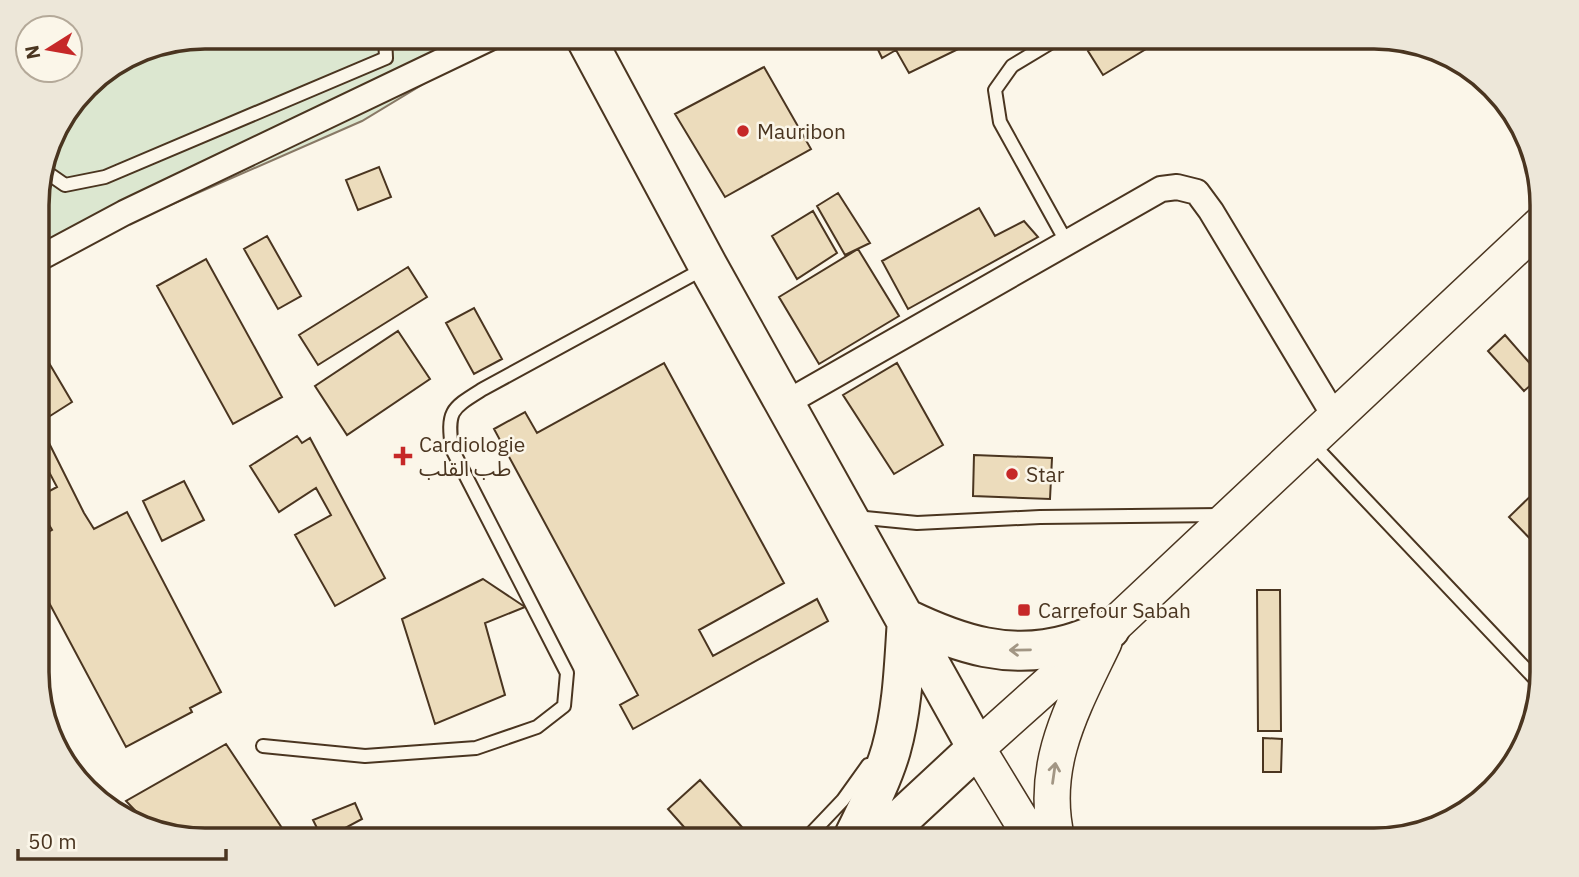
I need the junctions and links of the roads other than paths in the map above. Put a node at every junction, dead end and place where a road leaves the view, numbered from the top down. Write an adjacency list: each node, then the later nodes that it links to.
1 (385, 49): 5 (lane)
2 (467, 49): 8 (street)
3 (591, 49): 9 (highway)
4 (1040, 49): 7 (lane)
5 (52, 176)
6 (1530, 234): 11 (main road)
7 (1067, 243): 10 (street); 11 (street)
8 (49, 254)
9 (708, 266): 10 (highway); 19 (lane)
10 (786, 404): 14 (highway)
11 (1335, 417): 12 (main road)
12 (1310, 441): 13 (main road); 17 (lane)
13 (1232, 515): 14 (lane); 16 (main road)
14 (847, 516): 15 (highway)
15 (907, 619): 16 (highway, one-way to 15); 18 (highway); 20 (highway)
16 (1110, 629): 20 (main road); 25 (main road, one-way to 16)
17 (1530, 673)
18 (900, 710): 21 (lane); 22 (highway)
19 (263, 746)
20 (977, 748): 23 (highway); 24 (main road)
21 (816, 828)
22 (858, 828)
23 (891, 828)
24 (1026, 828)
25 (1055, 828)

